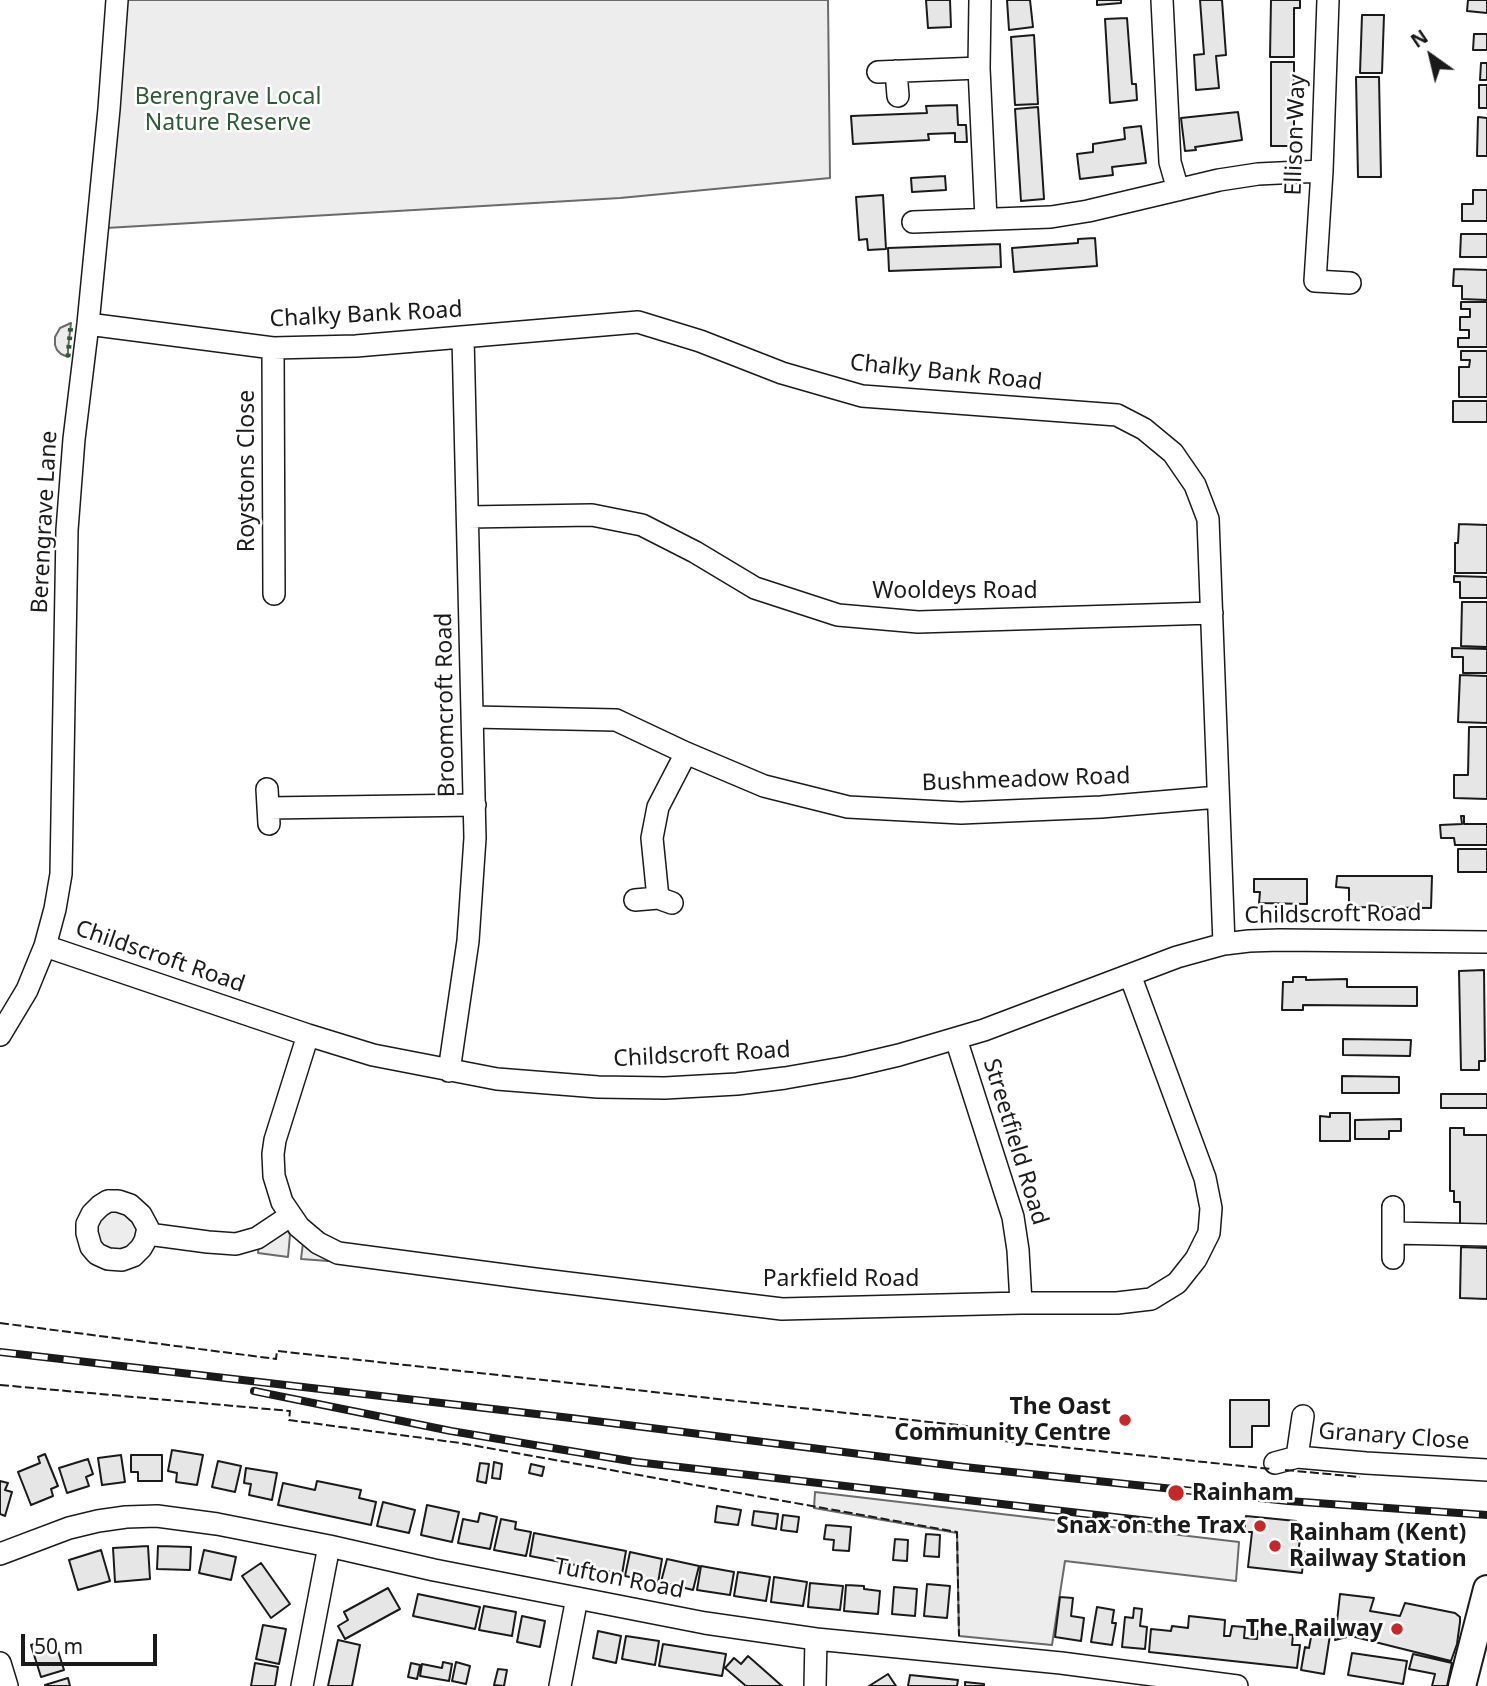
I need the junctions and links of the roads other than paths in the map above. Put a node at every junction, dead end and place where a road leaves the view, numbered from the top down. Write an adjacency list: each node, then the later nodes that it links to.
1 (117, 0): 12 (street, Berengrave Lane)
2 (980, 0): 5 (street)
3 (1162, 0): 8 (street)
4 (1328, 0): 7 (street, Ellison Way)
5 (979, 68): 6 (street); 9 (street)
6 (898, 96)
7 (1322, 171): 8 (street); 11 (street, Ellison Way)
8 (1178, 190): 9 (street)
9 (986, 219): 10 (street)
10 (913, 222)
11 (1350, 283)
12 (88, 324): 14 (street, Chalky Bank Road); 26 (street, Berengrave Lane)
13 (463, 337): 14 (street, Chalky Bank Road); 15 (street, Broomcroft Road); 17 (street, Chalky Bank Road)
14 (273, 348): 16 (street, Roystons Close)
15 (468, 517): 17 (street, Wooldeys Road); 18 (street, Broomcroft Road)
16 (274, 594)
17 (1212, 612): 20 (street, Chalky Bank Road)
18 (473, 717): 19 (street, Bushmeadow Road); 21 (street, Broomcroft Road)
19 (686, 752): 20 (street, Bushmeadow Road); 23 (street)
20 (1218, 797): 25 (street, Chalky Bank Road)
21 (475, 805): 22 (street); 31 (street, Broomcroft Road)
22 (268, 807)
23 (635, 900)
24 (1487, 942): 25 (street, Childscroft Road)
25 (1224, 944): 27 (street, Childscroft Road)
26 (45, 946): 28 (street, Berengrave Lane); 29 (street, Childscroft Road)
27 (1130, 975): 30 (street, Childscroft Road); 38 (street, Parkfield Road)
28 (0, 1035)
29 (308, 1035): 31 (street, Childscroft Road); 33 (street, Parkfield Road)
30 (956, 1039): 31 (street, Childscroft Road); 38 (street, Streetfield Road)
31 (449, 1071)
32 (1393, 1206): 34 (street)
33 (290, 1216): 35 (street); 38 (street, Parkfield Road)
34 (1393, 1233): 36 (street); 37 (street)
35 (148, 1234)
36 (1487, 1235)
37 (1393, 1258)
38 (1021, 1303)
39 (1303, 1416): 40 (street, Granary Close)
40 (1297, 1457): 41 (street, Granary Close); 42 (street, Granary Close)
41 (1275, 1462)
42 (1487, 1470)
43 (329, 1546): 44 (street, Tufton Road); 46 (street, Tufton Road); 50 (street)
44 (0, 1554)
45 (1487, 1590): 54 (main road)
46 (577, 1598): 47 (street, Tufton Road); 51 (street)
47 (816, 1639): 52 (street); 53 (street, Tufton Road)
48 (0, 1664): 49 (street)
49 (7, 1686)
50 (302, 1686)
51 (561, 1686)
52 (815, 1686)
53 (1237, 1686)
54 (1462, 1686)

